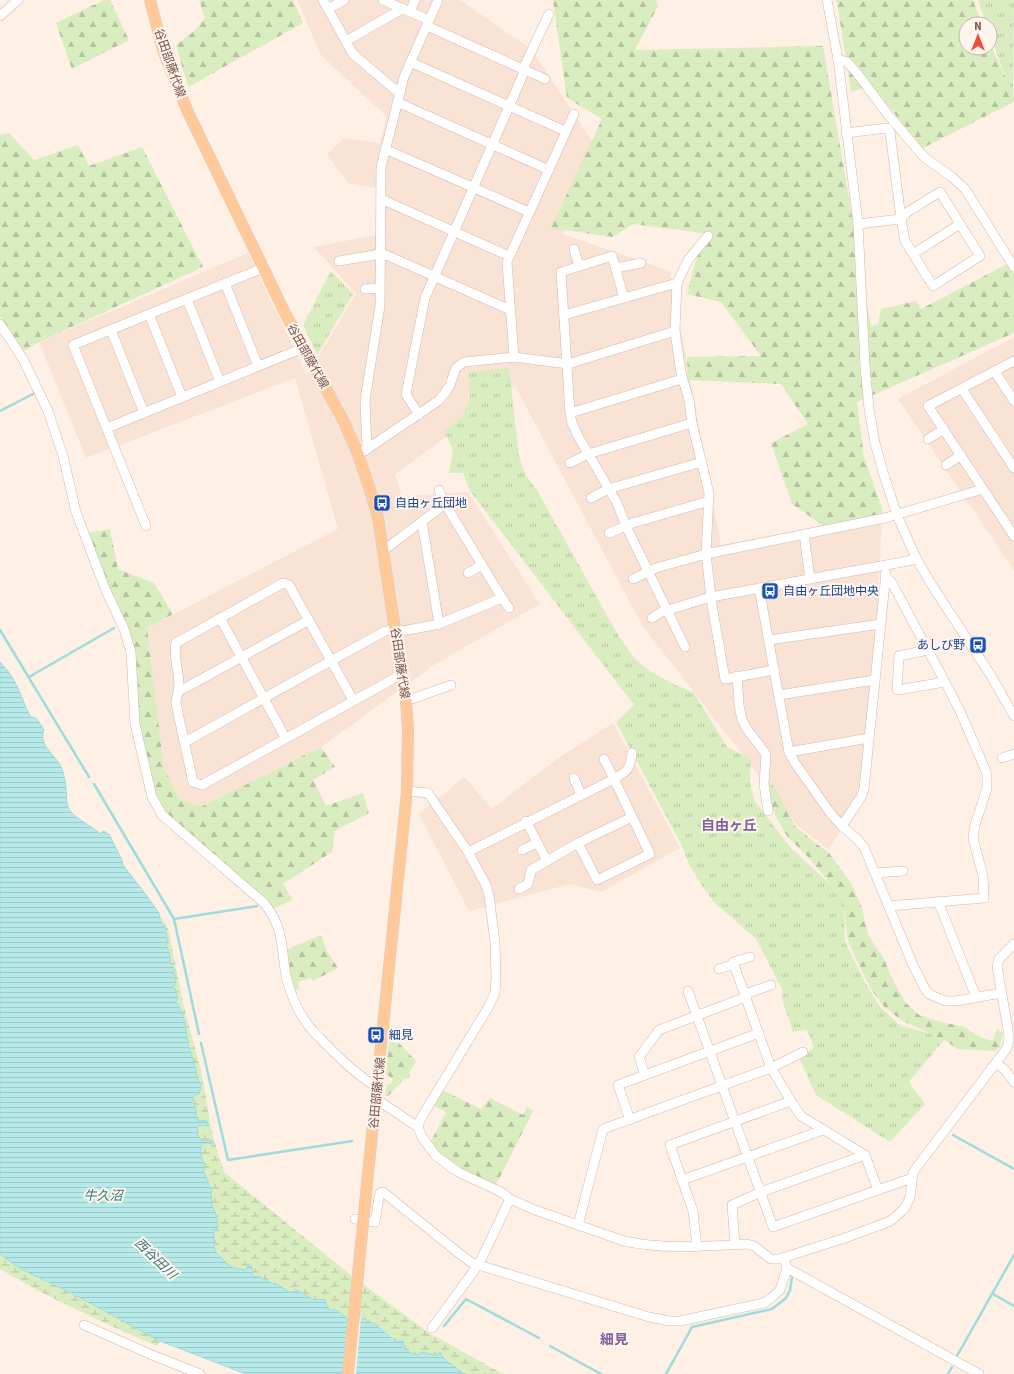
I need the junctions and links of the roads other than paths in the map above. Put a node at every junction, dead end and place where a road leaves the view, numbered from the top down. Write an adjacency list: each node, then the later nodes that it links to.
1 (18, 0): 12 (street)
2 (150, 0): 43 (main road, 谷田部藤代線)
3 (323, 0): 9 (street)
4 (344, 0): 9 (street)
5 (383, 0): 10 (street)
6 (415, 0): 10 (street)
7 (438, 0): 13 (street)
8 (827, 0): 15 (street)
9 (328, 9): 14 (street)
10 (406, 11): 13 (street); 14 (street)
11 (549, 14): 17 (street)
12 (0, 16)
13 (428, 23): 16 (street); 17 (street)
14 (346, 41): 19 (street)
15 (838, 59): 23 (street); 42 (street)
16 (410, 62): 19 (street); 20 (street)
17 (524, 70): 18 (street); 20 (street)
18 (545, 79)
19 (398, 98): 24 (street); 25 (street)
20 (509, 106): 22 (street); 24 (street)
21 (574, 114): 22 (street)
22 (565, 131): 26 (street)
23 (846, 133): 30 (street); 31 (street)
24 (492, 145): 26 (street); 27 (street)
25 (385, 149): 27 (street); 28 (street)
26 (549, 170): 29 (street)
27 (473, 188): 29 (street); 33 (street)
28 (381, 199): 33 (street); 36 (street)
29 (529, 212): 38 (street)
30 (901, 219): 31 (street); 32 (street); 37 (street)
31 (858, 224): 89 (street)
32 (960, 224): 37 (street); 37 (street)
33 (454, 231): 38 (street); 45 (street)
34 (708, 236): 47 (street)
35 (574, 248): 41 (street)
36 (380, 254): 39 (street); 45 (street); 48 (street)
37 (913, 254)
38 (509, 256): 52 (street)
39 (338, 261)
40 (642, 263): 44 (street)
41 (579, 266): 44 (street); 54 (street)
42 (1014, 267)
43 (263, 268): 46 (street); 58 (main road, 谷田部藤代線)
44 (616, 268): 50 (street)
45 (434, 276): 52 (street); 71 (street)
46 (225, 283): 51 (street); 62 (street)
47 (677, 283): 50 (street); 57 (street)
48 (380, 288): 49 (street); 76 (street)
49 (365, 289)
50 (624, 298): 54 (street)
51 (187, 299): 53 (street); 65 (street)
52 (510, 310): 59 (street)
53 (149, 314): 56 (street); 67 (street)
54 (564, 316): 61 (street)
55 (0, 324): 180 (street)
56 (111, 330): 69 (street); 73 (street)
57 (675, 332): 61 (street); 64 (street)
58 (303, 348): 62 (street); 76 (main road, 谷田部藤代線)
59 (514, 357): 61 (street); 71 (street)
60 (1014, 361): 63 (street)
61 (568, 364): 70 (street)
62 (258, 366): 65 (street)
63 (995, 372): 66 (street); 68 (street)
64 (682, 379): 70 (street); 72 (street)
65 (220, 382): 67 (street)
66 (962, 389): 74 (street); 82 (street)
67 (182, 397): 69 (street)
68 (1014, 401)
69 (144, 413): 73 (street)
70 (570, 413): 77 (street)
71 (419, 415): 76 (street)
72 (692, 423): 77 (street); 79 (street)
73 (107, 428): 92 (street)
74 (944, 429): 75 (street); 78 (street)
75 (928, 439)
76 (363, 451): 97 (main road, 谷田部藤代線)
77 (588, 454): 80 (street); 83 (street)
78 (960, 455): 81 (street); 84 (street)
79 (702, 462): 83 (street); 87 (street)
80 (570, 463)
81 (946, 465)
82 (1014, 468)
83 (608, 489): 86 (street); 93 (street)
84 (983, 489): 89 (street); 91 (street)
85 (439, 490): 88 (street)
86 (591, 498)
87 (709, 501): 93 (street); 98 (street)
88 (445, 504): 90 (street); 100 (street)
89 (897, 515): 95 (street); 99 (street)
90 (422, 522): 97 (street); 115 (street)
91 (1010, 523): 96 (street)
92 (146, 526)
93 (626, 526): 94 (street); 102 (street)
94 (609, 533)
95 (804, 534): 98 (street); 106 (street)
96 (1014, 536)
97 (384, 550): 117 (main road, 谷田部藤代線)
98 (706, 554): 102 (street); 108 (street)
99 (916, 558): 101 (street); 134 (street)
100 (482, 565): 103 (street); 109 (street)
101 (886, 565): 104 (street); 106 (street)
102 (649, 571): 105 (street); 111 (street)
103 (468, 574)
104 (885, 576): 116 (street); 120 (street)
105 (633, 579)
106 (810, 579): 107 (street)
107 (759, 588): 108 (street); 118 (street)
108 (711, 597): 111 (street); 125 (street)
109 (502, 598): 110 (street); 115 (street)
110 (509, 608)
111 (668, 610): 113 (street); 119 (street)
112 (220, 618): 114 (street); 121 (street); 129 (street)
113 (652, 618)
114 (309, 620): 121 (street); 122 (street)
115 (439, 624): 117 (street)
116 (880, 624): 118 (street); 126 (street)
117 (395, 630): 122 (street); 124 (main road, 谷田部藤代線)
118 (768, 640): 123 (street)
119 (685, 647)
120 (928, 650): 127 (street); 127 (street)
121 (241, 658): 129 (street); 131 (street)
122 (331, 660): 131 (street); 132 (street)
123 (774, 670): 125 (street); 130 (street)
124 (402, 674): 132 (street); 133 (main road, 谷田部藤代線)
125 (737, 676): 147 (street)
126 (875, 680): 130 (street); 136 (street)
127 (945, 682): 159 (street)
128 (451, 685): 133 (street)
129 (178, 691): 137 (street)
130 (779, 695): 138 (street)
131 (264, 698): 135 (street); 137 (street)
132 (353, 700): 135 (street)
133 (406, 701): 145 (main road, 谷田部藤代線)
134 (1014, 716)
135 (285, 737): 137 (street)
136 (869, 738): 138 (street); 150 (street)
137 (184, 742)
138 (789, 752): 150 (street)
139 (632, 753): 144 (street)
140 (1014, 754): 141 (street)
141 (1002, 758)
142 (604, 759): 144 (street)
143 (574, 778): 146 (street)
144 (614, 779): 146 (street); 148 (street)
145 (407, 791): 154 (street); 180 (main road, 谷田部藤代線)
146 (581, 795): 149 (street)
147 (768, 811)
148 (632, 817): 152 (street); 152 (street)
149 (526, 822): 151 (street); 154 (street)
150 (842, 826): 157 (street)
151 (537, 843): 153 (street); 155 (street)
152 (578, 844): 155 (street)
153 (522, 850)
154 (468, 852): 184 (street)
155 (547, 861): 158 (street)
156 (903, 871): 157 (street)
157 (875, 873): 160 (street)
158 (519, 889)
159 (938, 901): 160 (street); 169 (street)
160 (889, 906): 169 (street)
161 (1014, 944): 167 (street)
162 (750, 957): 163 (street)
163 (734, 964): 164 (street); 168 (street)
164 (719, 969)
165 (771, 985): 168 (street)
166 (688, 991): 170 (street)
167 (1001, 993): 169 (street); 172 (street)
168 (745, 996): 170 (street); 171 (street)
169 (976, 998)
170 (697, 1016): 173 (street); 177 (street)
171 (759, 1033): 173 (street); 176 (street)
172 (1011, 1049): 175 (street)
173 (710, 1051): 177 (street); 179 (street)
174 (803, 1052): 176 (street)
175 (997, 1064): 178 (street); 188 (street)
176 (772, 1068): 179 (street); 181 (street)
177 (645, 1075): 182 (street)
178 (1014, 1082)
179 (722, 1086): 182 (street); 183 (street)
180 (377, 1093): 184 (street); 203 (main road, 谷田部藤代線, bridge)
181 (791, 1101): 183 (street); 185 (street)
182 (630, 1120): 194 (street)
183 (735, 1121): 187 (street); 189 (street)
184 (418, 1127): 192 (street)
185 (823, 1130): 186 (street); 187 (street)
186 (865, 1155): 190 (street); 191 (street)
187 (748, 1157): 189 (street); 191 (street)
188 (912, 1178): 190 (street); 197 (street)
189 (682, 1180): 196 (street)
190 (878, 1190): 191 (street)
191 (761, 1192): 195 (street)
192 (510, 1199): 194 (street); 198 (street)
193 (355, 1220): 198 (street)
194 (578, 1225): 196 (street)
195 (735, 1244): 196 (street); 197 (street)
196 (696, 1247)
197 (784, 1257): 199 (street)
198 (480, 1264): 199 (street); 201 (street)
199 (787, 1268): 204 (street)
200 (84, 1325): 202 (street)
201 (432, 1328)
202 (200, 1374)
203 (348, 1374)
204 (979, 1374)

